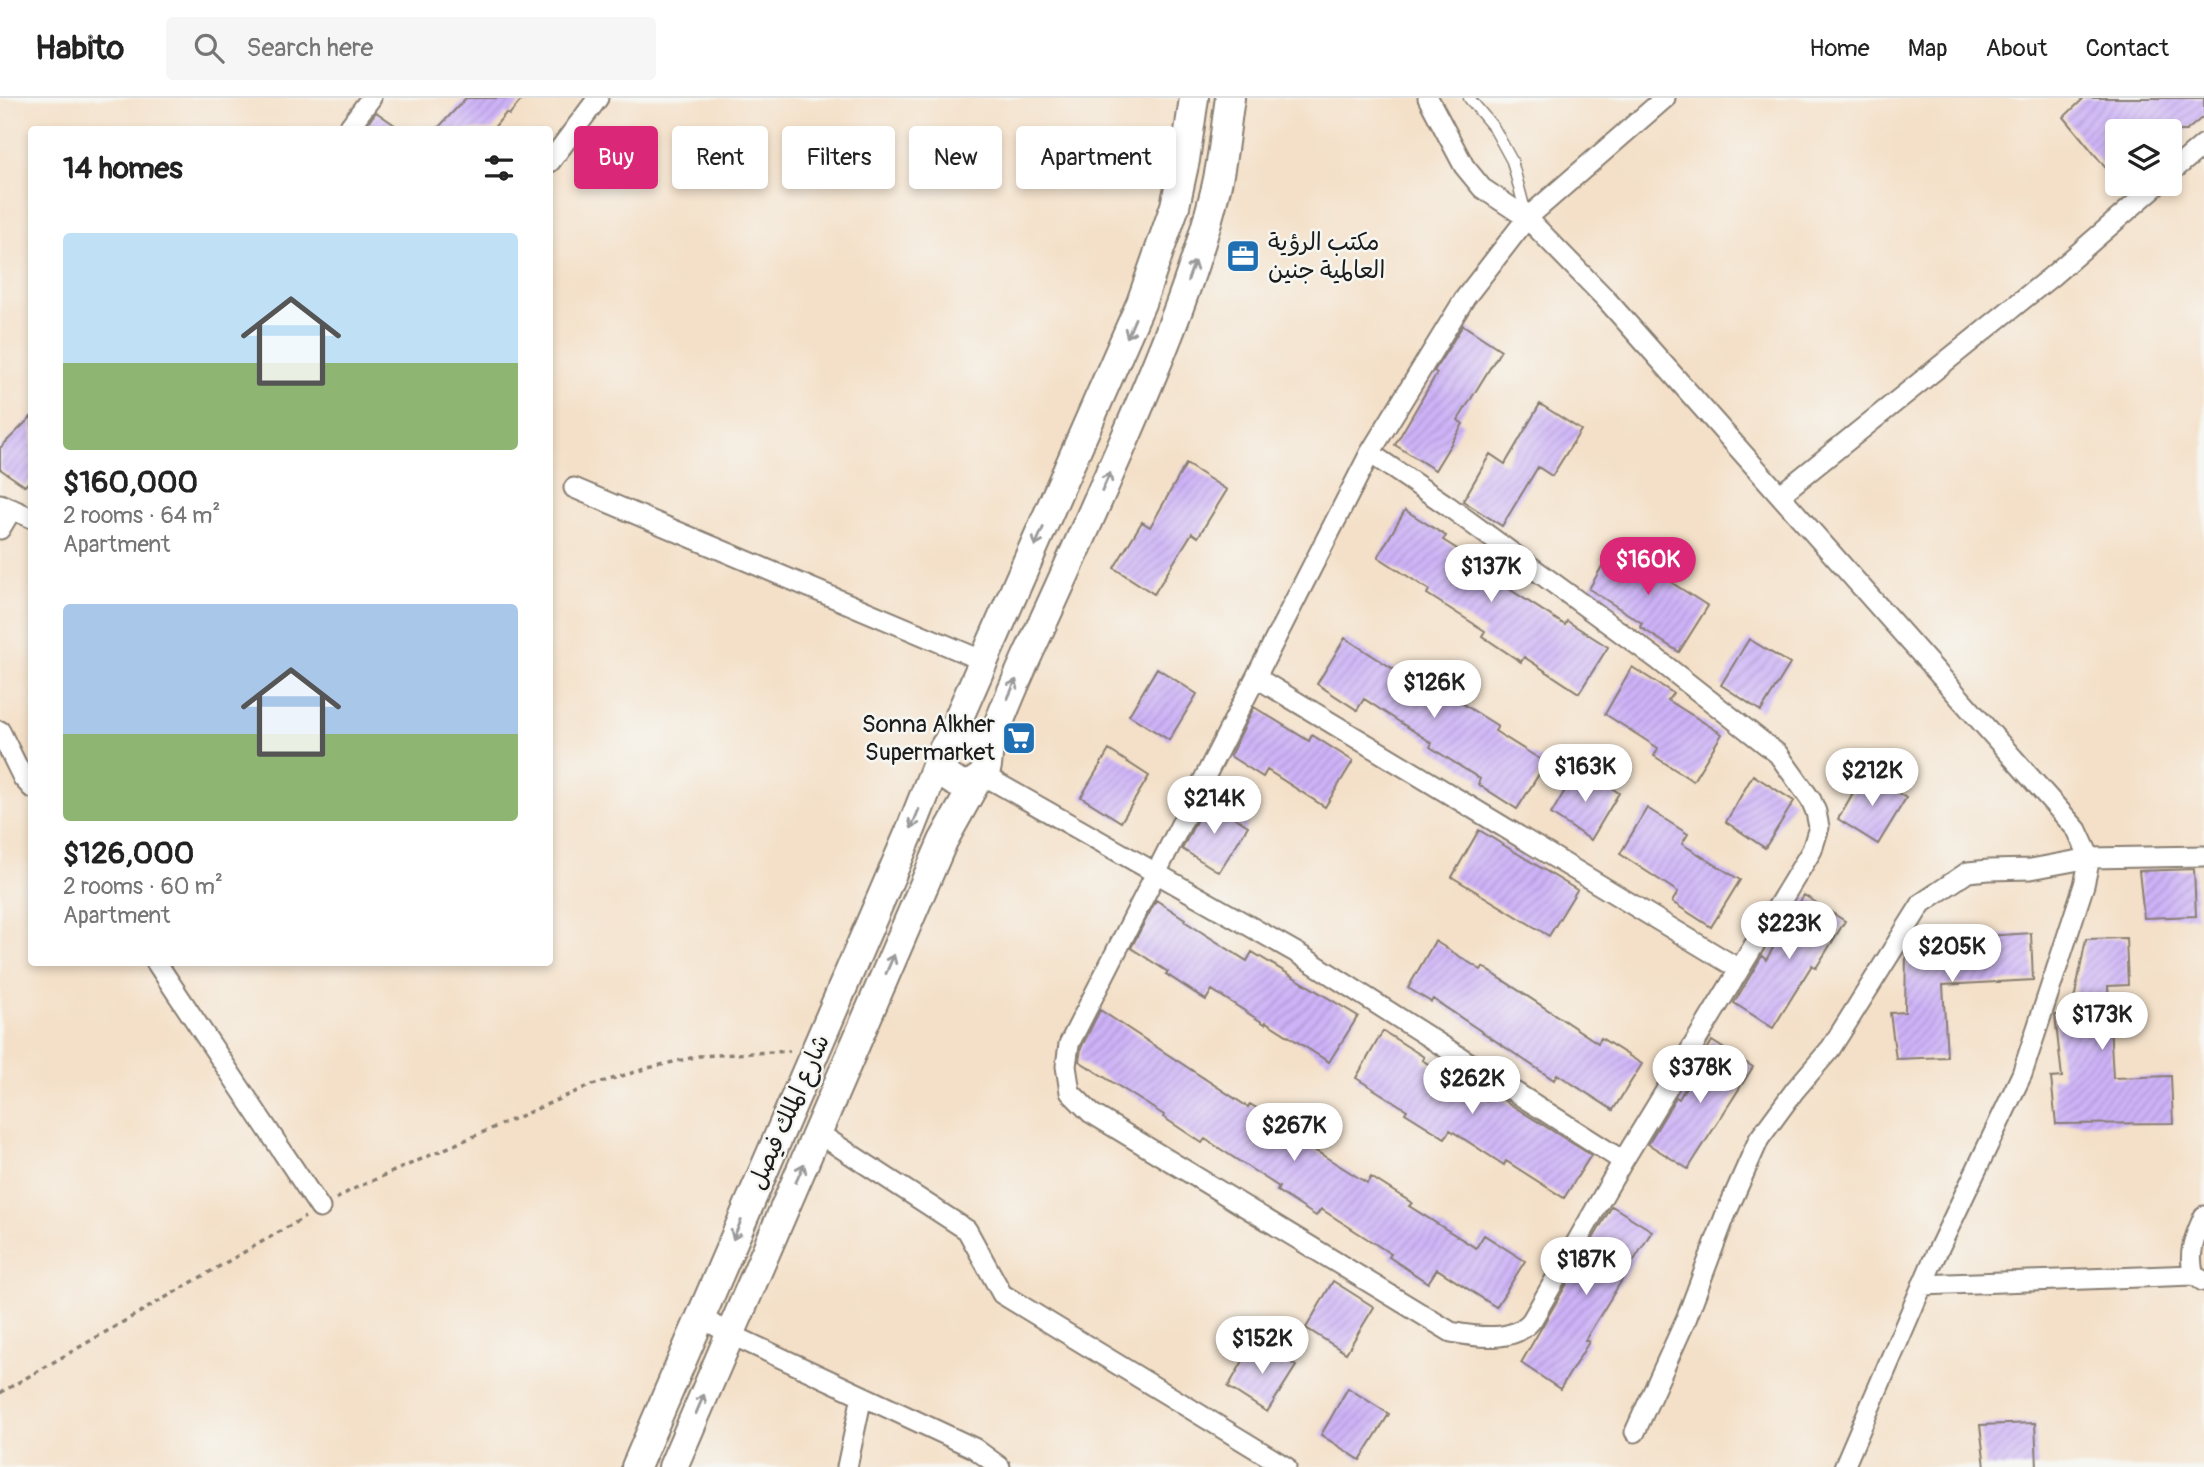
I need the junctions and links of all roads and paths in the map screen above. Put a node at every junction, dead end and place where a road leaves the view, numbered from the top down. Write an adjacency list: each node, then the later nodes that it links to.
1 (371, 98): 8 (street)
2 (598, 98): 10 (street)
3 (1194, 98): 20 (main road, شارع الملك فيصل, one-way to 20)
4 (1230, 98): 24 (main road, شارع الملك فيصل, one-way to 4)
5 (1428, 98): 13 (street)
6 (1469, 98): 13 (lane)
7 (1664, 98): 13 (street)
8 (350, 126)
9 (2204, 144): 11 (street)
10 (553, 158)
11 (2182, 163)
12 (2144, 196): 16 (street)
13 (1527, 218): 14 (street); 16 (street)
14 (1370, 453): 21 (street); 30 (street)
15 (574, 488): 20 (street)
16 (1781, 494): 27 (street)
17 (6, 506): 18 (street); 19 (street)
18 (28, 516)
19 (0, 529)
20 (985, 661): 23 (main road, شارع الملك فيصل)
21 (1257, 678): 28 (street); 30 (street)
22 (0, 731): 25 (street)
23 (944, 749): 24 (main road); 24 (main road); 31 (main road, شارع الملك فيصل, one-way to 31)
24 (982, 769): 28 (street); 32 (main road, شارع الملك فيصل, one-way to 24)
25 (28, 784)
26 (2204, 856): 27 (street)
27 (2090, 858): 37 (street); 42 (street)
28 (1156, 872): 33 (street); 33 (street)
29 (159, 966): 34 (street)
30 (1739, 969): 33 (street)
31 (817, 1049): 34 (path); 38 (main road, شارع الملك فيصل, one-way to 38)
32 (818, 1133): 39 (main road, شارع الملك فيصل, one-way to 32); 47 (street)
33 (1623, 1161)
34 (320, 1208): 40 (path)
35 (2204, 1216): 36 (street)
36 (2199, 1278): 37 (street)
37 (1922, 1285): 48 (street)
38 (700, 1317): 39 (street); 43 (main road, شارع الملك فيصل)
39 (730, 1334): 41 (street); 44 (main road, شارع الملك فيصل, one-way to 39)
40 (0, 1393)
41 (862, 1396): 45 (street); 46 (street)
42 (1635, 1432)
43 (636, 1467)
44 (673, 1467)
45 (847, 1467)
46 (1000, 1467)
47 (1286, 1467)
48 (1844, 1467)

